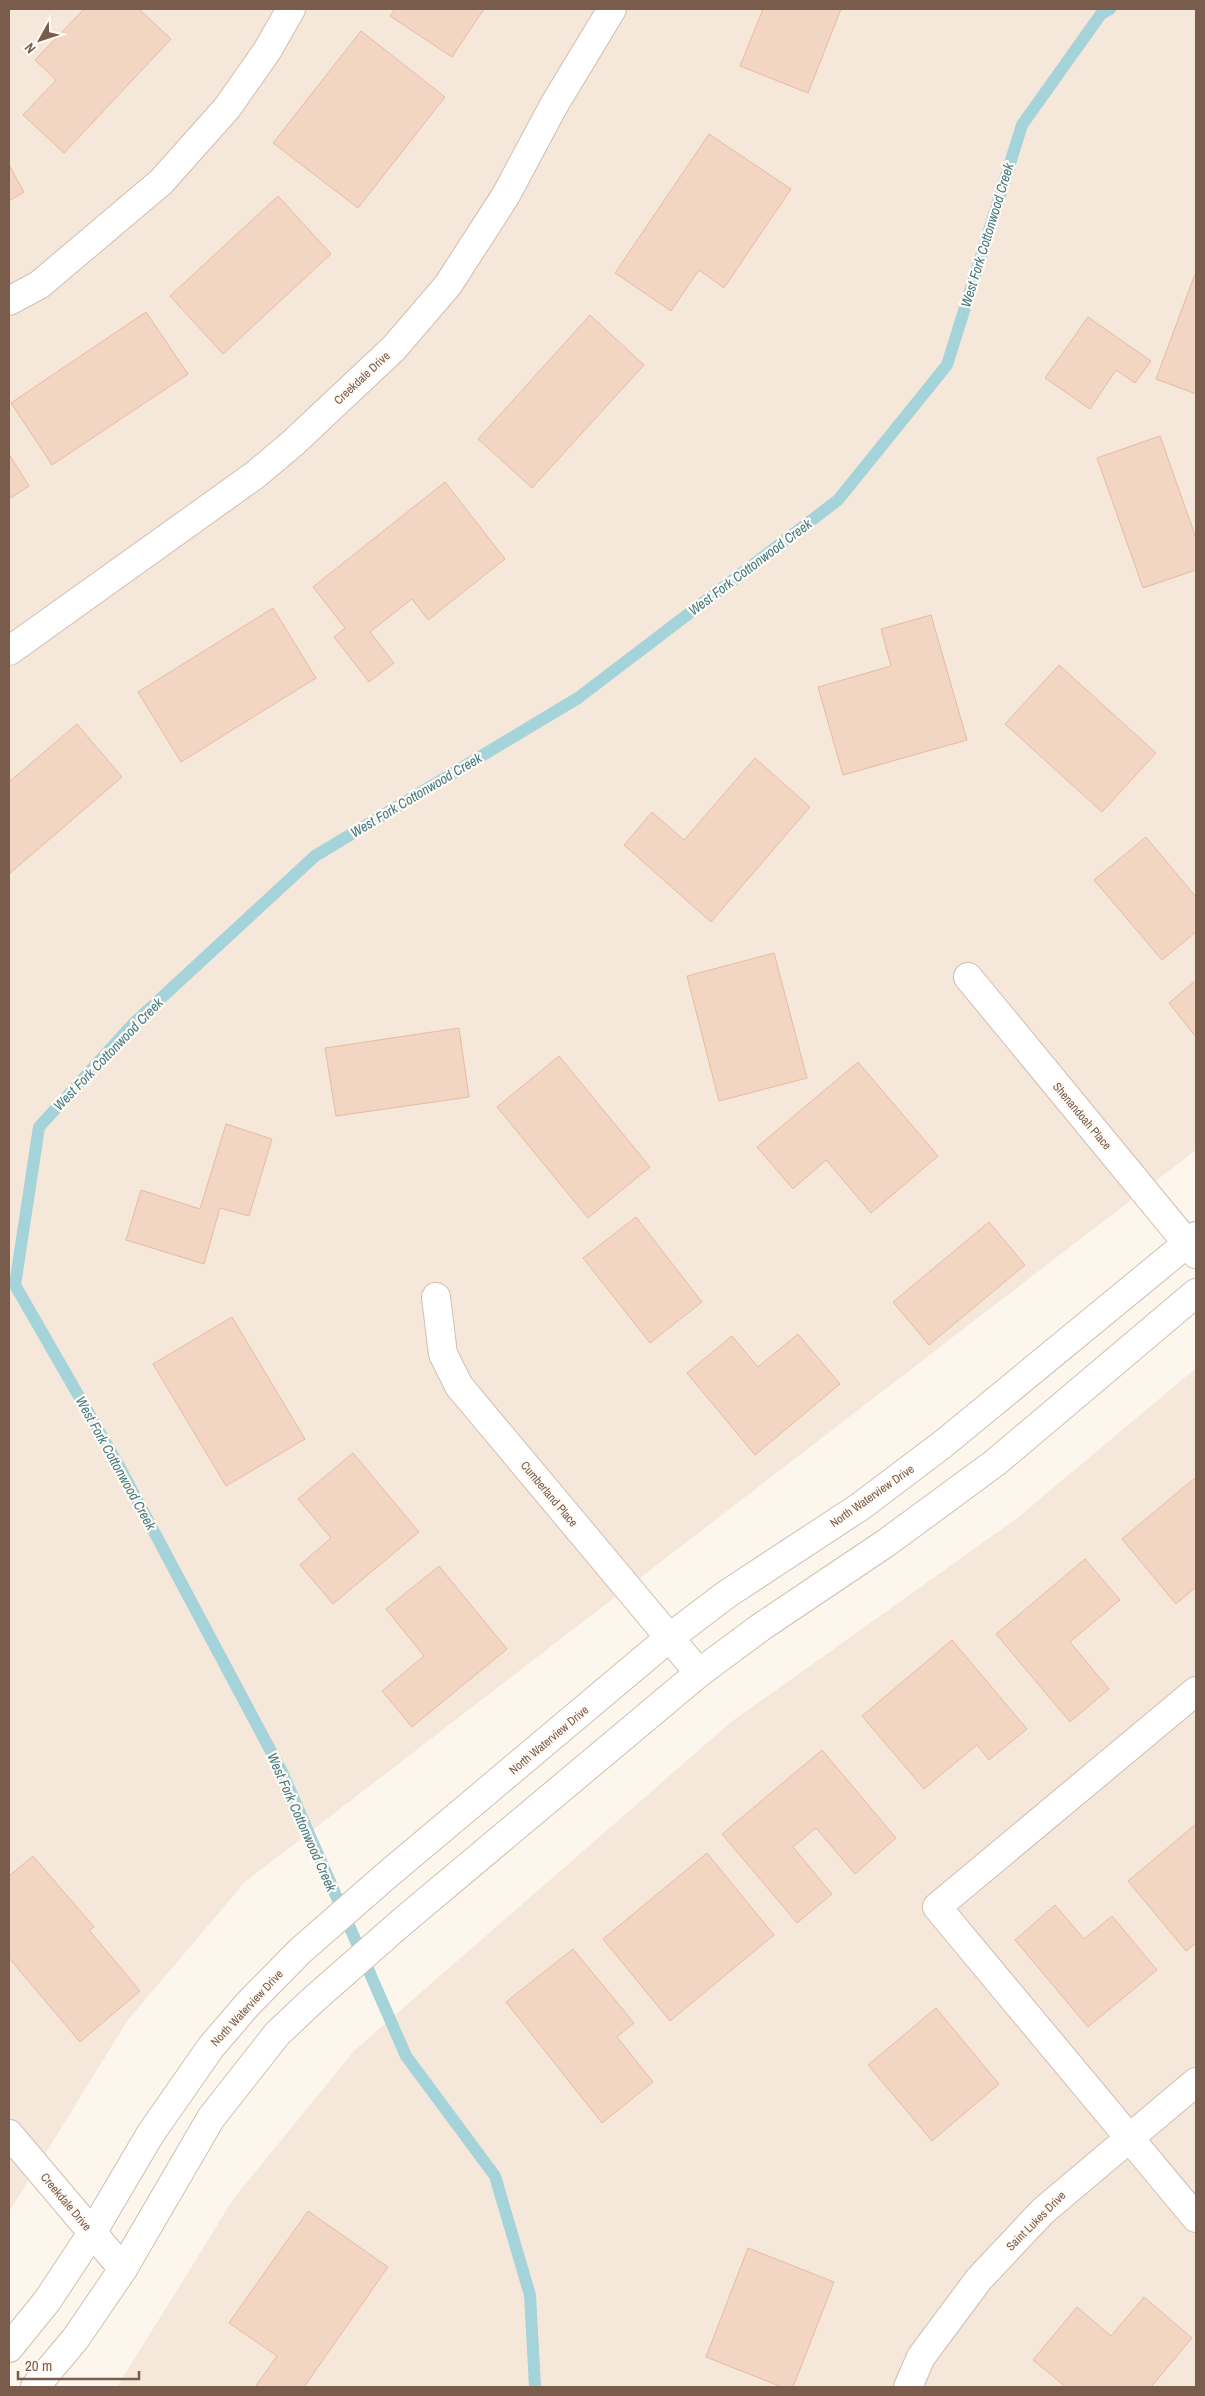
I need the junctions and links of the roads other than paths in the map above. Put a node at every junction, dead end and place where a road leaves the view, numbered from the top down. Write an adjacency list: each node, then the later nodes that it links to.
1 (291, 9): 3 (street)
2 (612, 9): 4 (street, Creekdale Drive)
3 (9, 301)
4 (9, 652)
5 (968, 977): 6 (street, Shenandoah Place)
6 (1193, 1244): 9 (street, North Waterview Drive)
7 (1196, 1293): 10 (street)
8 (436, 1297): 9 (street, Cumberland Place)
9 (669, 1638): 10 (street, Cumberland Place); 16 (street, North Waterview Drive)
10 (699, 1673): 17 (street)
11 (1196, 1691): 14 (street)
12 (1196, 2082): 14 (street, Saint Lukes Drive)
13 (9, 2134): 16 (street, Creekdale Drive)
14 (1128, 2138): 15 (street); 20 (street, Saint Lukes Drive)
15 (1196, 2218)
16 (92, 2233): 17 (street, Creekdale Drive); 18 (street, North Waterview Drive)
17 (123, 2270): 19 (street)
18 (9, 2348)
19 (35, 2387)
20 (908, 2387)

